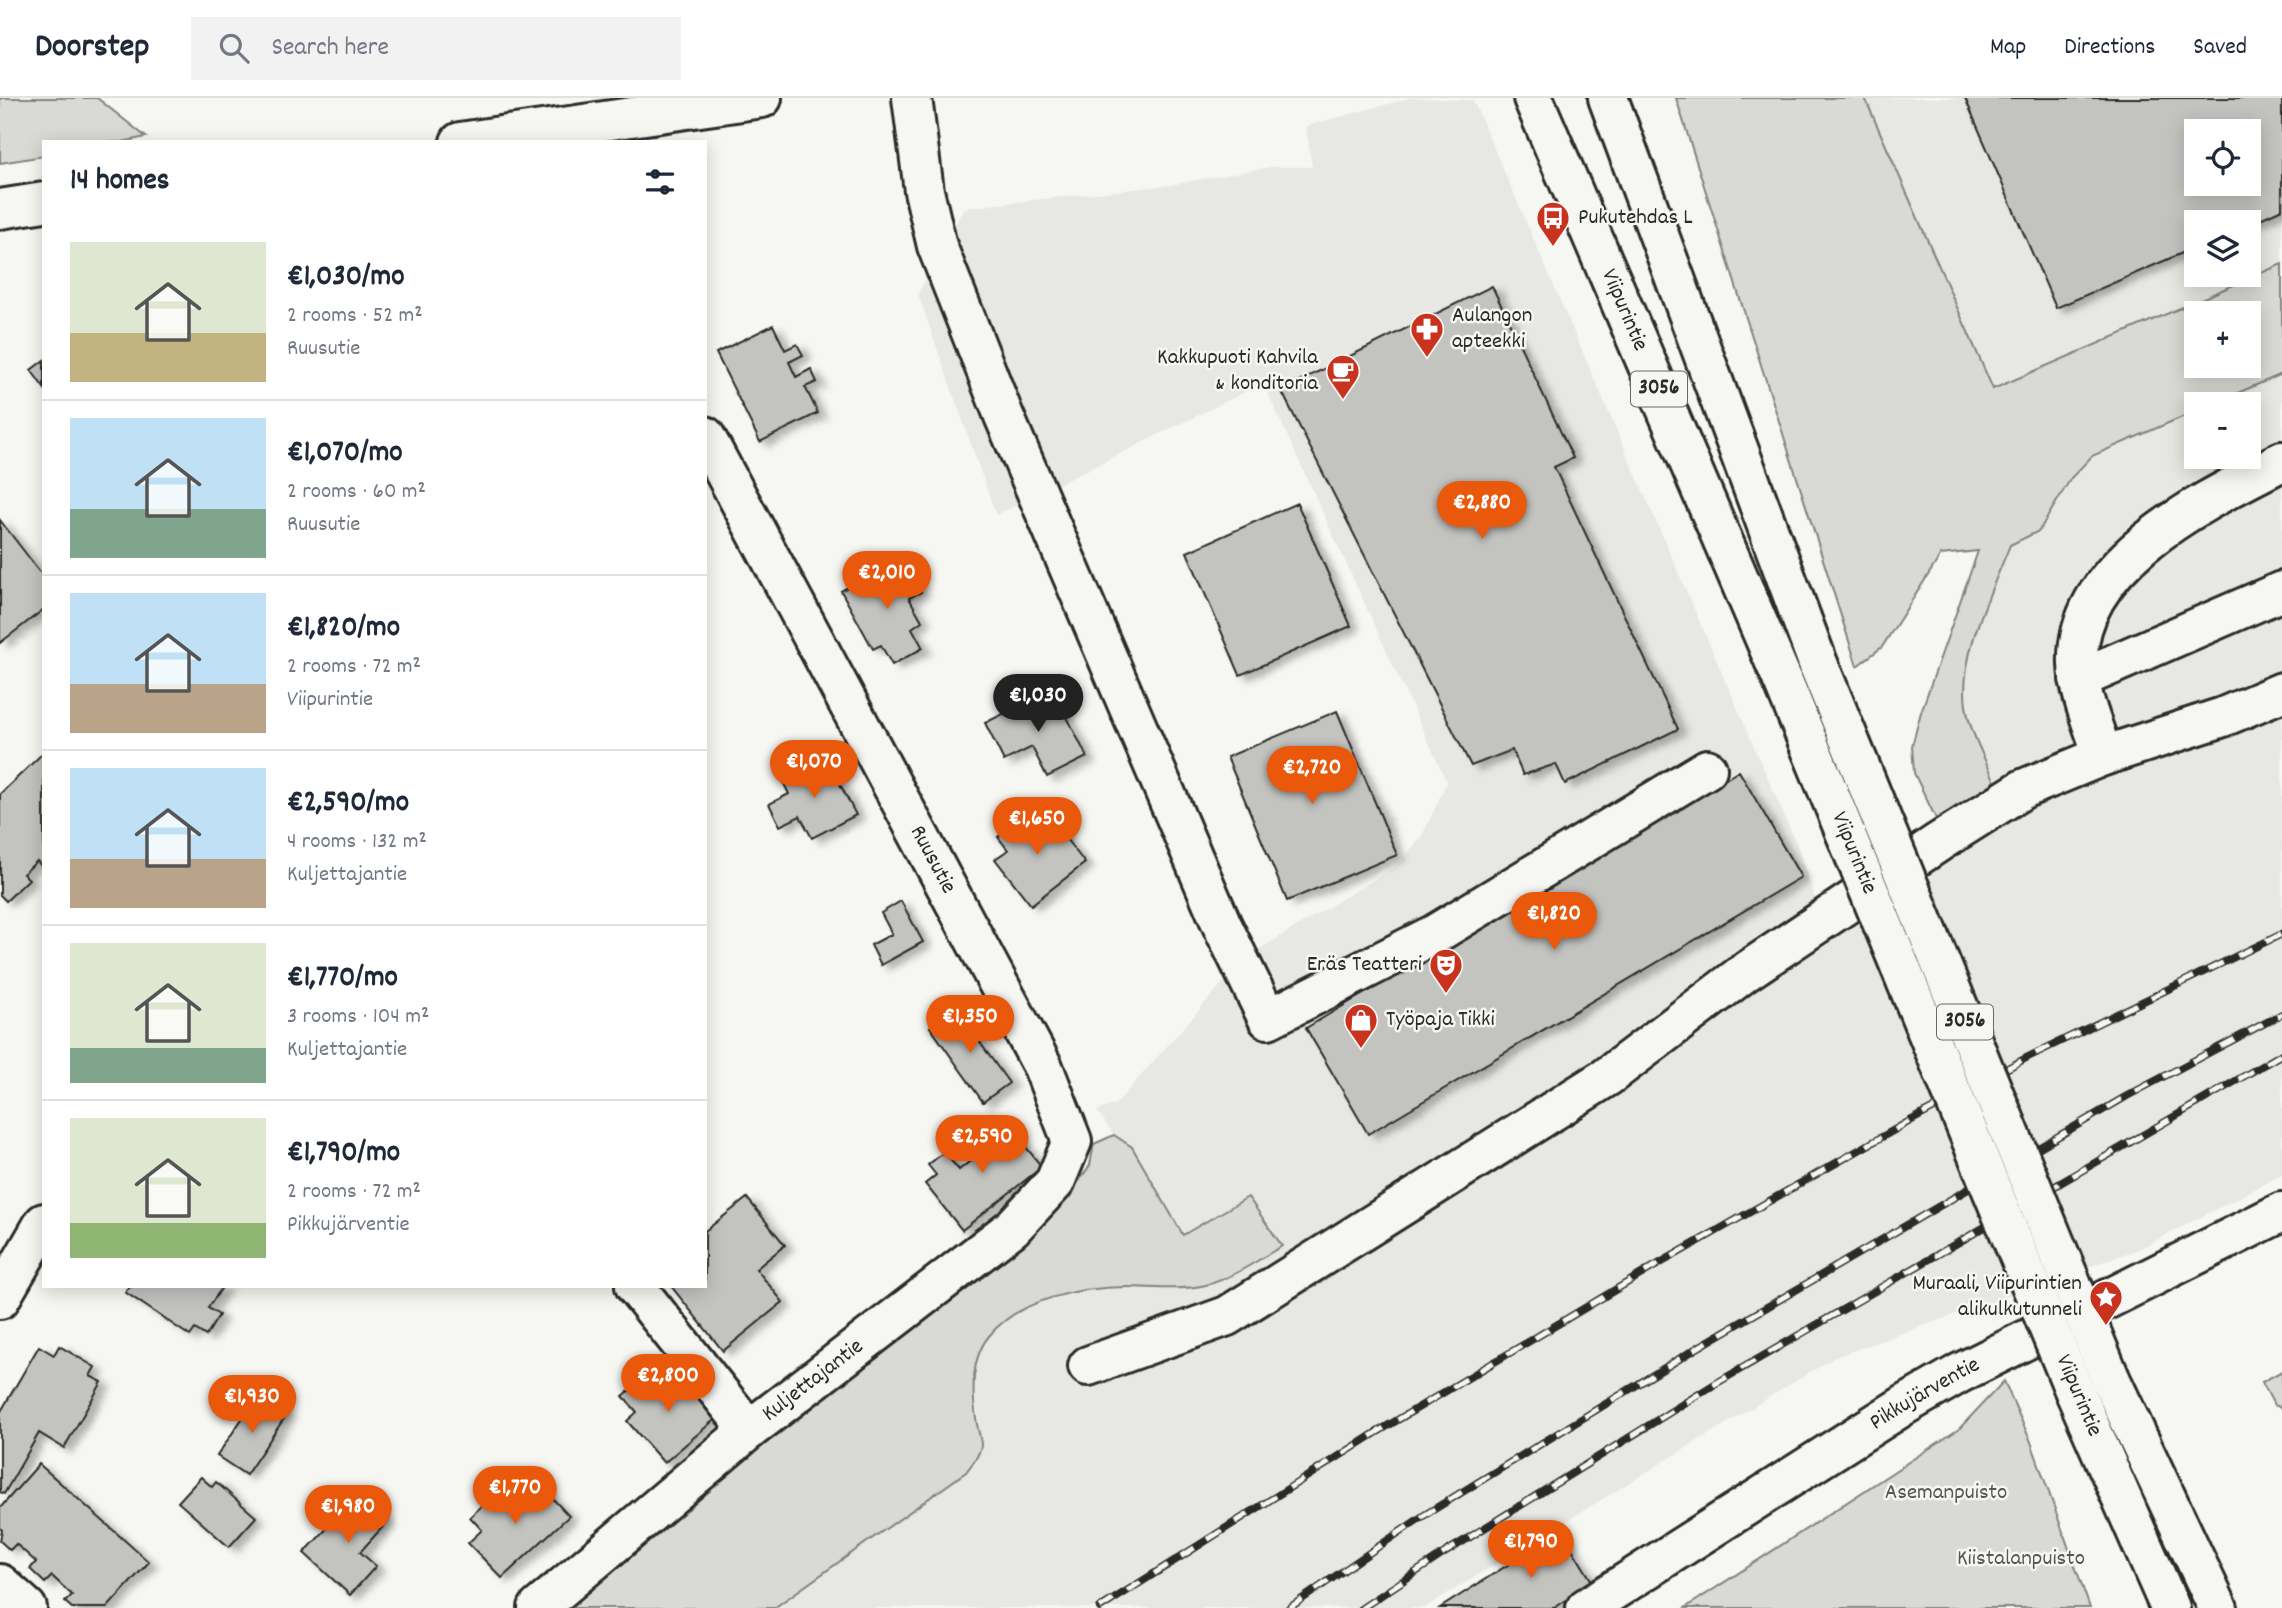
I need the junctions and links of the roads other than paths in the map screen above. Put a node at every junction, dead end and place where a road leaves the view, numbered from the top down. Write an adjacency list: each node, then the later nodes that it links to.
1 (762, 98): 5 (main road)
2 (912, 98): 15 (main road)
3 (1533, 98): 27 (main road, Viipurintie / 3056, bridge)
4 (1608, 98): 28 (main road, Viipurintie / 3056, bridge)
5 (612, 131): 6 (main road)
6 (488, 140)
7 (42, 202): 8 (main road)
8 (0, 209)
9 (707, 440): 16 (main road, Ruusutie)
10 (2282, 461): 12 (main road)
11 (2282, 591): 12 (main road)
12 (2079, 679): 14 (main road)
13 (2282, 692): 14 (main road)
14 (2103, 756): 21 (main road)
15 (1707, 769)
16 (1072, 1141): 22 (main road, Kuljettajantie)
17 (2282, 1212): 26 (main road, Pikkujärventie)
18 (42, 1226): 20 (main road)
19 (637, 1288): 22 (main road)
20 (0, 1299)
21 (1088, 1366)
22 (749, 1430): 25 (main road, Kuljettajantie)
23 (0, 1584): 24 (main road)
24 (27, 1608)
25 (538, 1608)
26 (1586, 1608)
27 (2171, 1608)
28 (2218, 1608)

